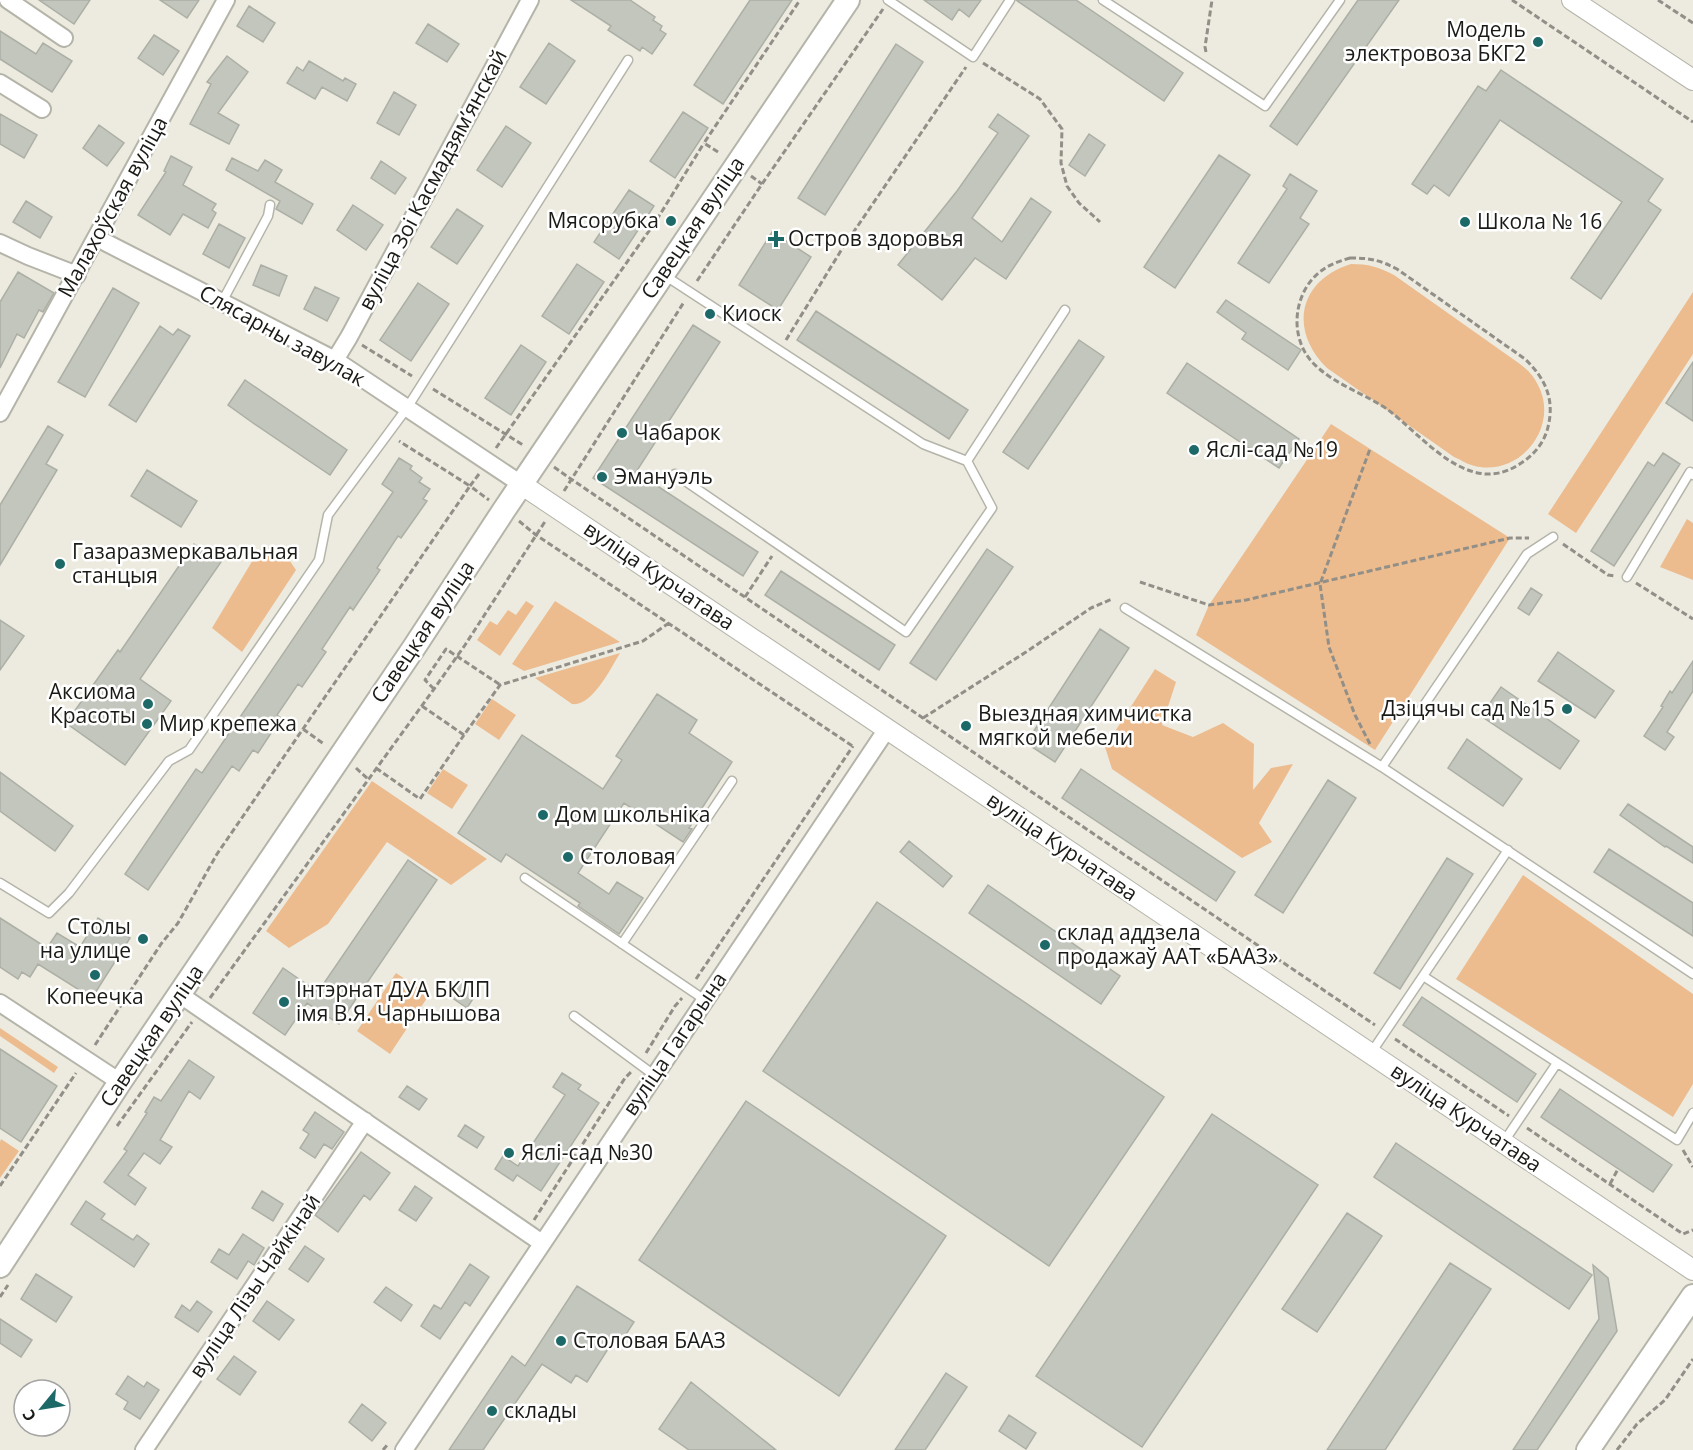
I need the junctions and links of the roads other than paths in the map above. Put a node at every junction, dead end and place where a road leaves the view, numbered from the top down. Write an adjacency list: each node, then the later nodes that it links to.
1 (8, 0): 10 (street)
2 (226, 0): 16 (street, Малахоўская вуліца)
3 (530, 0): 22 (street, вуліца Зоі Касмадзямʼянскай)
4 (848, 0): 18 (main road, Савецкая вуліца)
5 (888, 0): 6 (lane)
6 (1010, 0)
7 (1103, 0): 8 (lane)
8 (1340, 0)
9 (1572, 0): 12 (street)
10 (64, 38)
11 (628, 60): 23 (lane)
12 (1693, 80)
13 (0, 83): 14 (street)
14 (42, 110)
15 (270, 205): 20 (lane)
16 (97, 238): 19 (street, Малахоўская вуліца); 20 (street, Слясарны завулак)
17 (0, 243): 19 (street)
18 (663, 274): 25 (lane); 28 (main road, Савецкая вуліца)
19 (77, 275): 24 (street, Малахоўская вуліца)
20 (222, 302): 22 (street, Слясарны завулак)
21 (1065, 310): 25 (lane)
22 (335, 360): 23 (street, Слясарны завулак)
23 (407, 408): 28 (street, Слясарны завулак); 37 (lane)
24 (0, 413)
25 (967, 461): 27 (lane)
26 (1692, 471): 30 (lane)
27 (675, 474)
28 (521, 484): 32 (street, вуліца Курчатава); 41 (main road, Савецкая вуліца)
29 (1553, 537): 33 (lane)
30 (1627, 577)
31 (1125, 608): 33 (lane)
32 (887, 729): 42 (street, вуліца Гагарына); 45 (street, вуліца Курчатава)
33 (1382, 767): 35 (lane)
34 (732, 781): 38 (lane)
35 (1509, 850): 39 (lane); 40 (lane)
36 (525, 878): 38 (lane)
37 (0, 883)
38 (621, 944): 42 (lane)
39 (1693, 974)
40 (1423, 976): 45 (lane); 46 (lane)
41 (179, 994): 48 (main road, Савецкая вуліца); 50 (street)
42 (705, 1000): 47 (street, вуліца Гагарына)
43 (0, 1004): 48 (street)
44 (574, 1016): 47 (lane)
45 (1370, 1053): 51 (street, вуліца Курчатава)
46 (1557, 1063): 49 (lane); 51 (lane)
47 (654, 1075): 52 (street, вуліца Гагарына)
48 (120, 1082): 54 (main road, Савецкая вуліца)
49 (1693, 1113)
50 (365, 1121): 52 (street); 56 (street, вуліца Лізы Чайкінай)
51 (1503, 1143): 53 (street, вуліца Курчатава)
52 (542, 1243): 57 (street, вуліца Гагарына)
53 (1693, 1270)
54 (6, 1272)
55 (1693, 1296): 58 (main road)
56 (144, 1450)
57 (404, 1450)
58 (1588, 1450)

